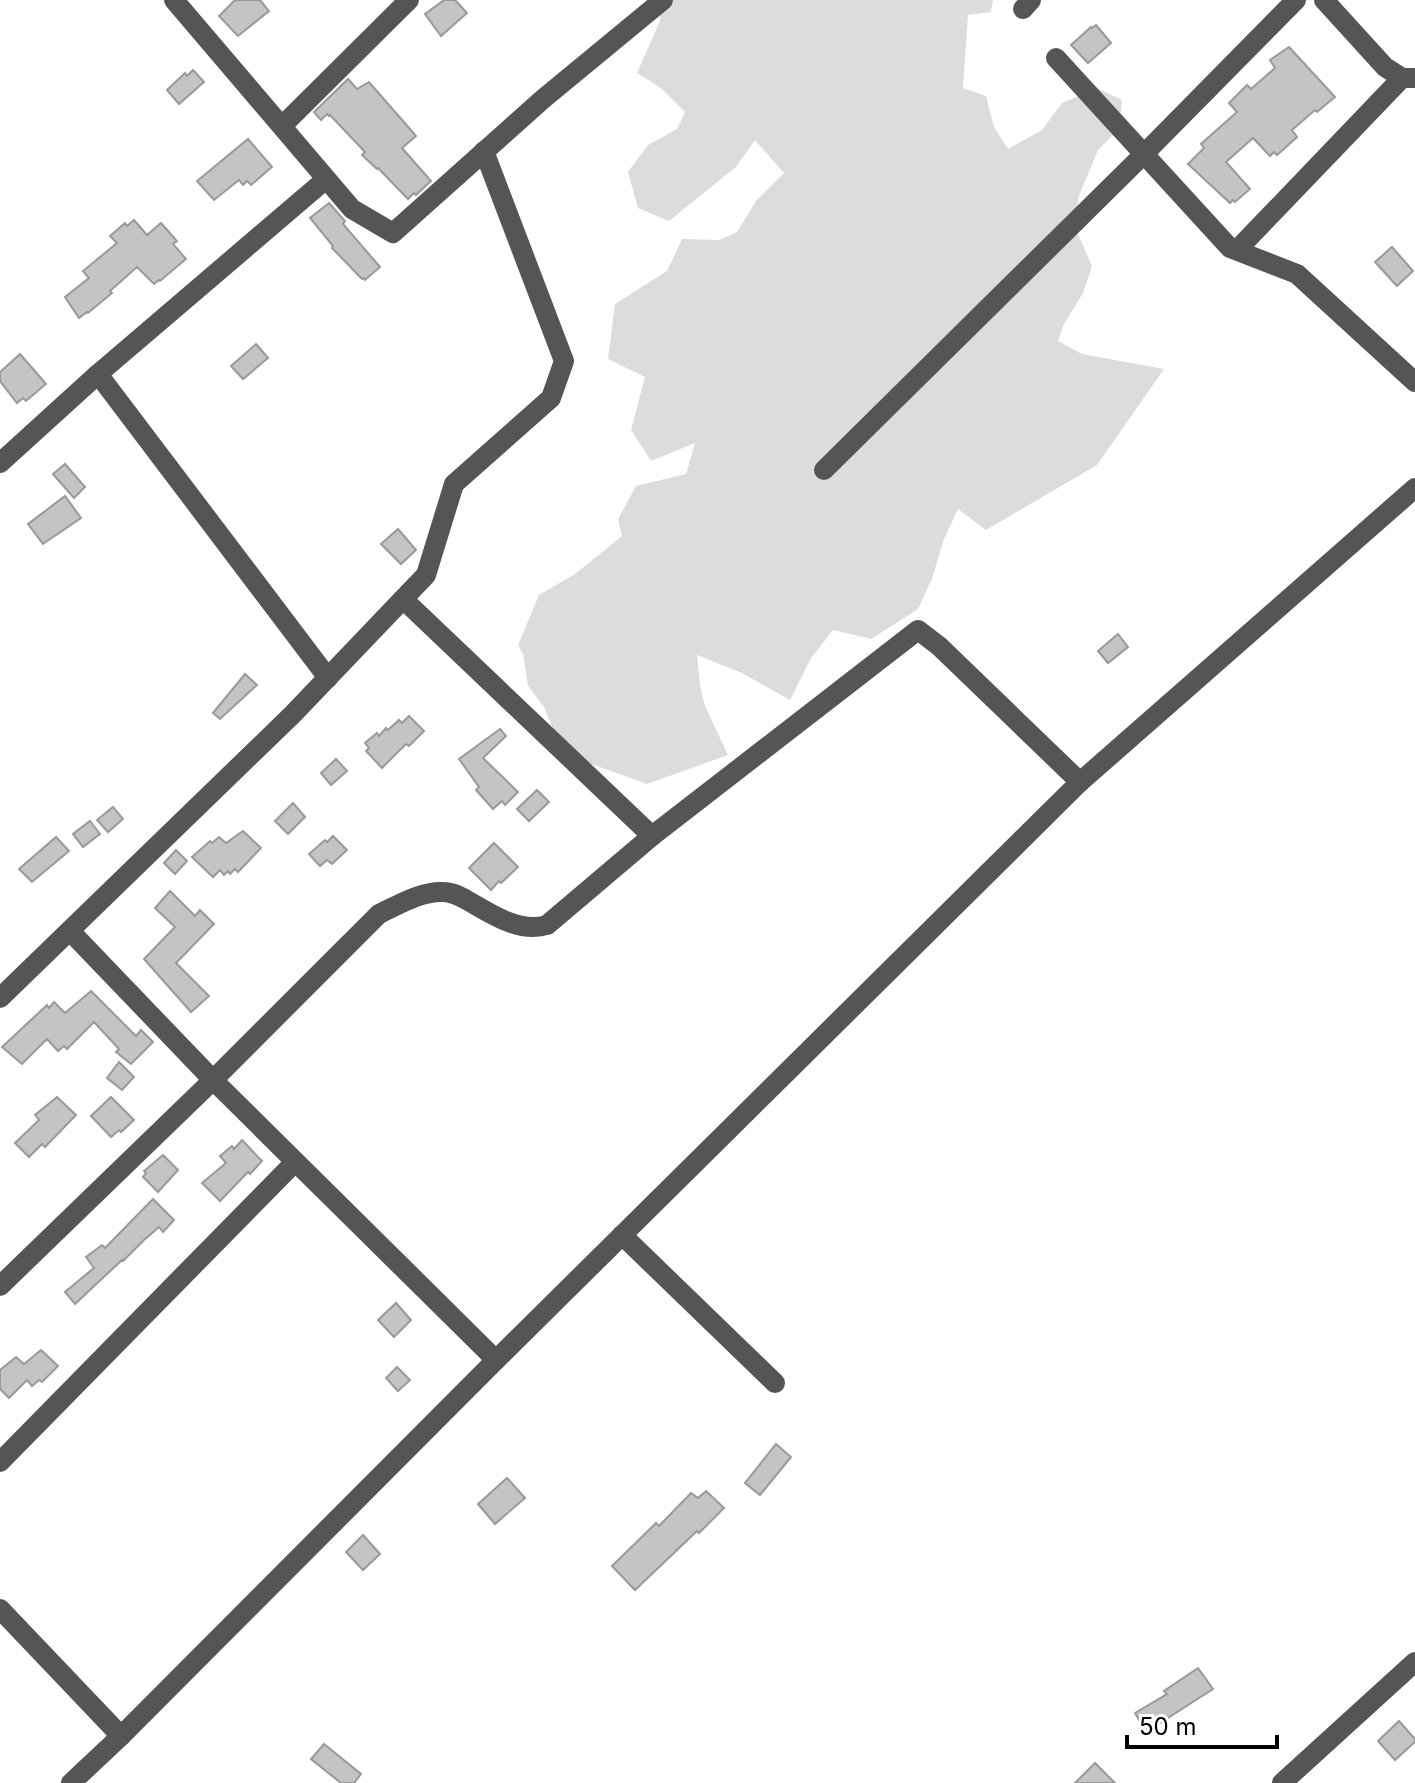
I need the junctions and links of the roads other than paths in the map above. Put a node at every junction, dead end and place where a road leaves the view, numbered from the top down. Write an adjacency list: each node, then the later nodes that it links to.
1 (174, 0): 8 (street)
2 (409, 0): 8 (street)
3 (663, 0): 9 (street)
4 (1296, 0): 10 (street)
5 (1324, 0): 7 (street)
6 (1056, 58): 10 (street)
7 (1408, 78): 12 (street)
8 (282, 126): 11 (street)
9 (484, 151): 11 (street); 18 (street)
10 (1144, 154): 12 (street); 16 (street)
11 (325, 180): 13 (street)
12 (1237, 250): 14 (street)
13 (98, 374): 15 (street); 19 (street)
14 (1415, 382)
15 (0, 463)
16 (824, 470)
17 (1415, 488): 20 (street)
18 (403, 599): 19 (street); 21 (street)
19 (328, 678): 22 (street)
20 (1080, 782): 21 (street); 26 (street)
21 (652, 836): 24 (street)
22 (70, 931): 23 (street); 24 (street)
23 (0, 998)
24 (213, 1080): 25 (street); 27 (street)
25 (295, 1162): 28 (street); 30 (street)
26 (622, 1235): 28 (street); 29 (street)
27 (0, 1286)
28 (496, 1360): 33 (street)
29 (775, 1383)
30 (0, 1462)
31 (0, 1609): 33 (street)
32 (1415, 1662): 35 (street)
33 (121, 1736): 34 (street)
34 (71, 1783)
35 (1282, 1783)

